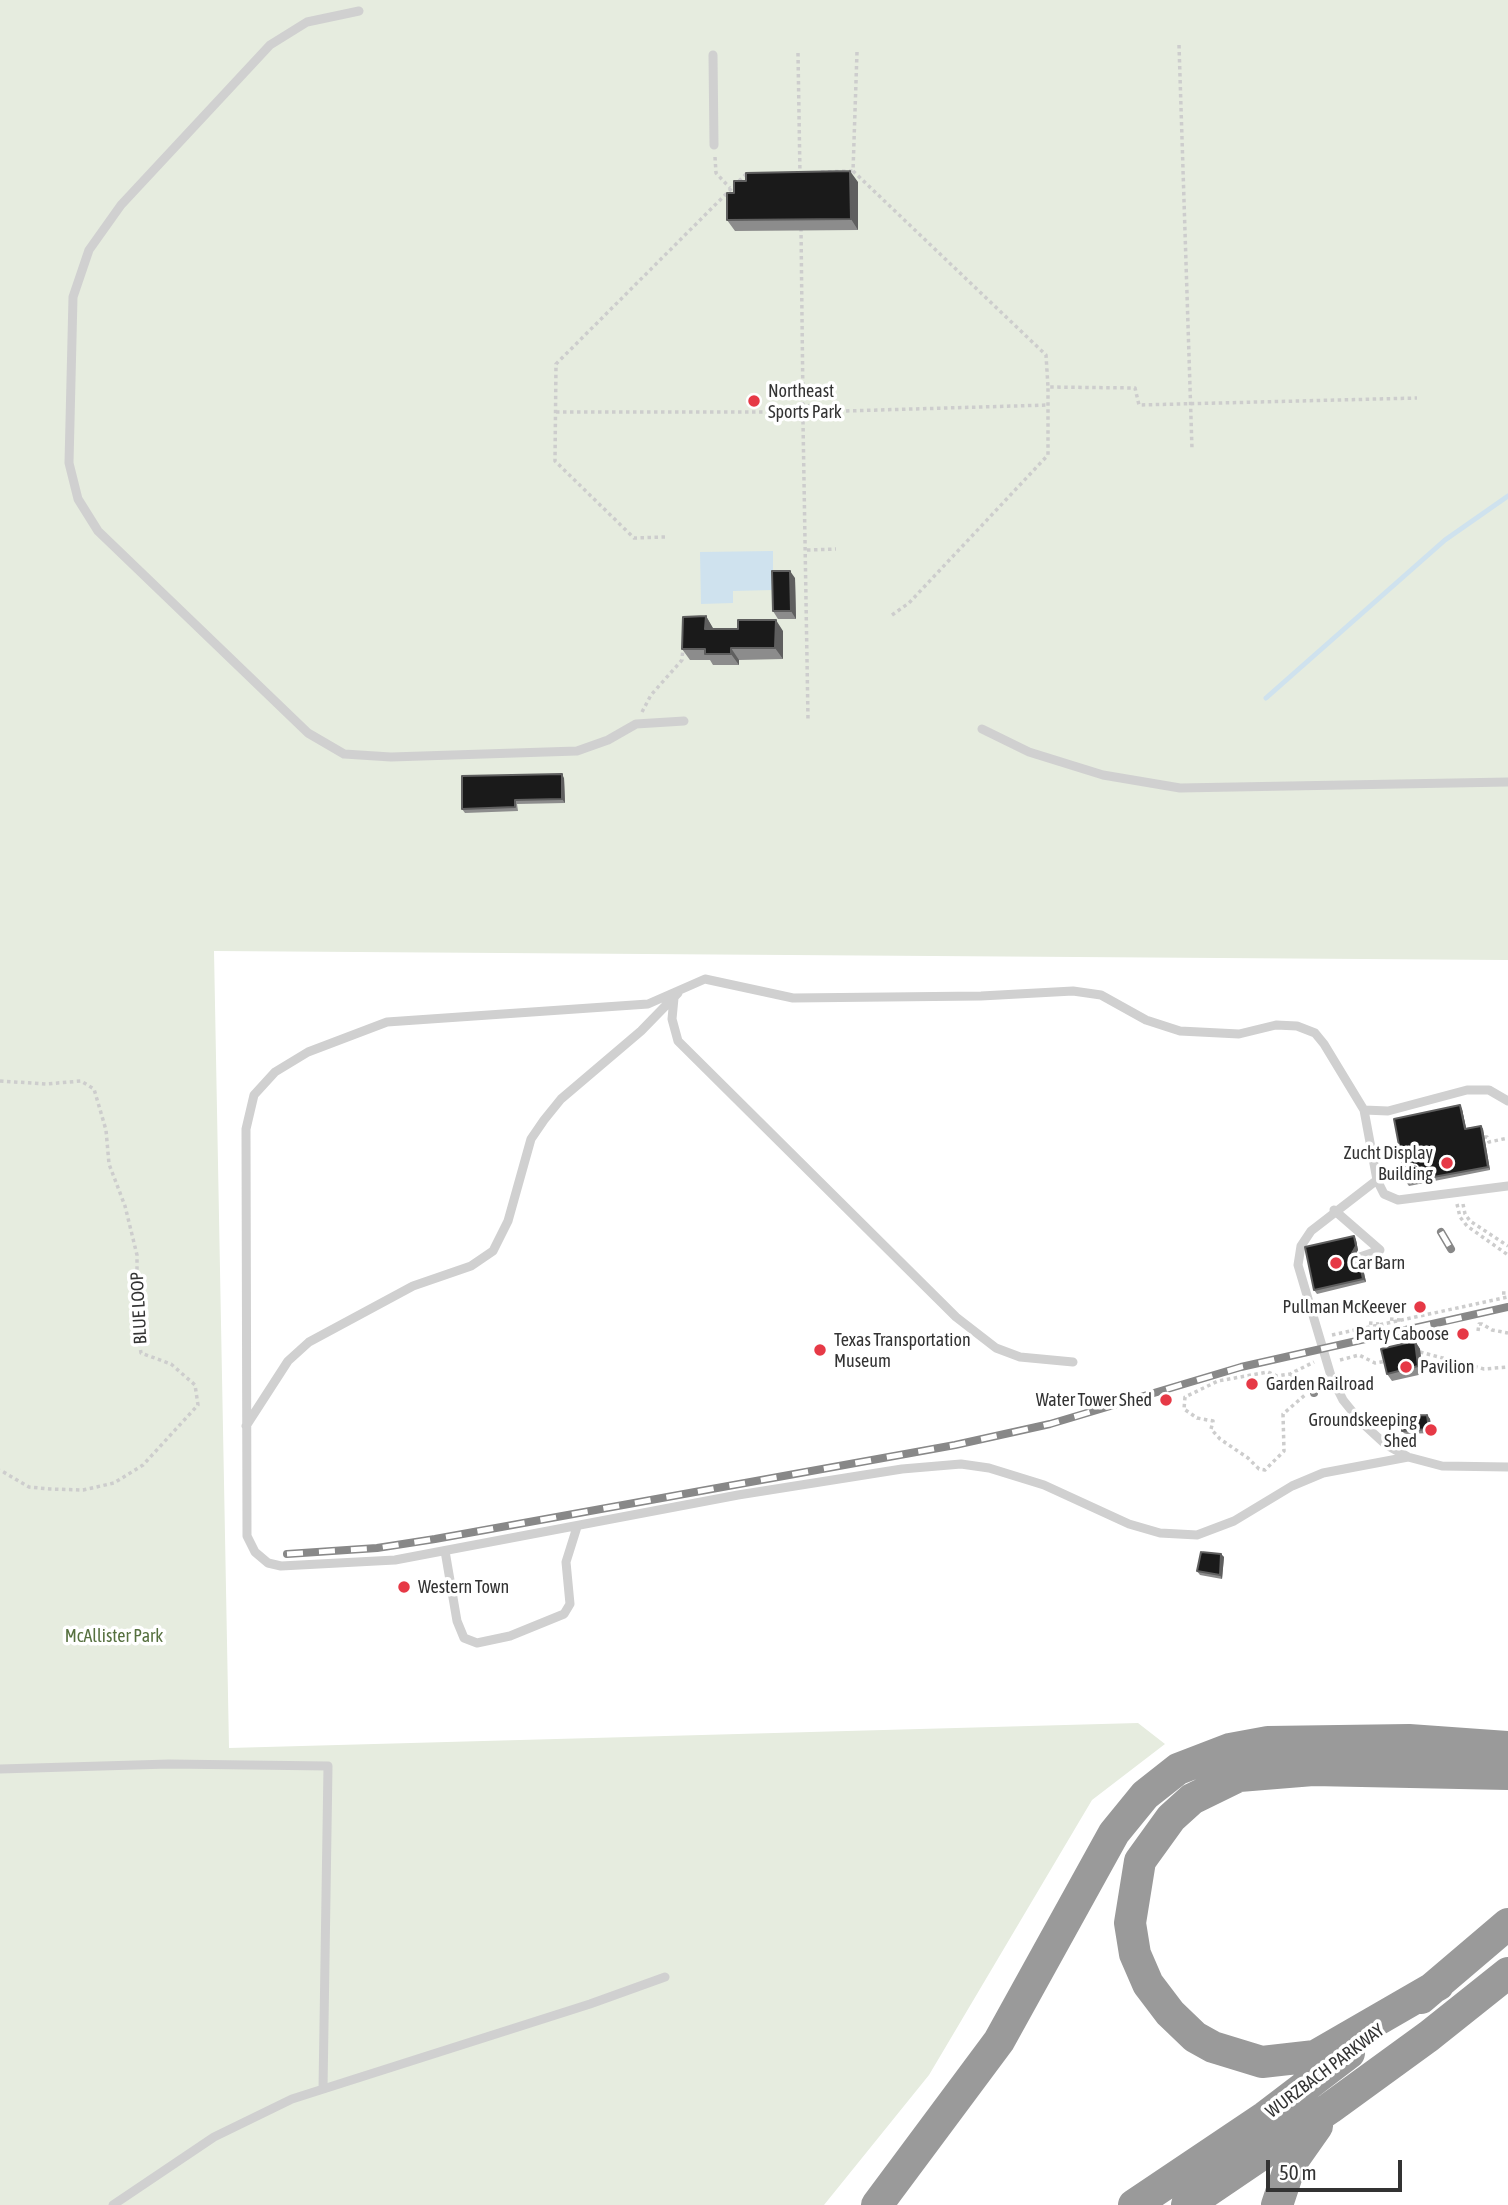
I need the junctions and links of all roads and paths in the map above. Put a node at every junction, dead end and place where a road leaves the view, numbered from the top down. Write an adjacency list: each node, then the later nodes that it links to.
1 (359, 11): 31 (lane)
2 (1179, 45): 18 (path)
3 (857, 52): 7 (path)
4 (798, 53): 9 (path)
5 (713, 55): 6 (lane)
6 (714, 145): 12 (path)
7 (853, 171): 9 (path); 14 (path)
8 (786, 172): 9 (path)
9 (800, 172): 11 (path)
10 (759, 173): 12 (path)
11 (800, 186)
12 (730, 188): 19 (path)
13 (801, 227): 16 (path)
14 (1048, 387): 17 (path); 18 (path)
15 (1417, 398): 18 (path)
16 (803, 404): 20 (path); 21 (path)
17 (1048, 405): 21 (path); 27 (path)
18 (1191, 405): 23 (path)
19 (556, 412): 20 (path); 24 (path)
20 (795, 412): 22 (path)
21 (811, 412): 22 (path)
22 (803, 421): 26 (path)
23 (1192, 449)
24 (665, 537)
25 (836, 549): 26 (path)
26 (807, 550): 29 (path)
27 (892, 615)
28 (684, 638): 31 (path)
29 (808, 719)
30 (684, 721): 31 (lane)
31 (636, 724)
32 (982, 729): 33 (lane)
33 (1508, 782)
34 (682, 989): 35 (lane); 38 (lane); 68 (lane)
35 (674, 998): 65 (lane); 68 (lane)
36 (0, 1082): 71 (path, BLUE LOOP)
37 (1508, 1101): 38 (lane)
38 (1364, 1110): 41 (lane)
39 (1484, 1137): 40 (path)
40 (1508, 1138)
41 (1377, 1180): 42 (lane); 45 (lane)
42 (1508, 1186)
43 (1457, 1202): 47 (path)
44 (1463, 1202): 46 (path)
45 (1334, 1210): 48 (lane); 50 (lane)
46 (1508, 1246)
47 (1508, 1255)
48 (1360, 1257)
49 (1311, 1269): 50 (lane)
50 (1299, 1272): 61 (lane)
51 (1502, 1293): 52 (path)
52 (1508, 1295): 54 (path)
53 (1390, 1319): 54 (path)
54 (1401, 1320): 56 (path)
55 (1369, 1323): 56 (path)
56 (1380, 1325): 61 (path)
57 (1488, 1328): 58 (path); 59 (path); 60 (path)
58 (1478, 1331)
59 (1508, 1333)
60 (1485, 1334)
61 (1320, 1338): 63 (lane)
62 (1420, 1352): 66 (path)
63 (1327, 1361): 64 (path); 67 (path); 69 (lane)
64 (1387, 1361)
65 (1073, 1362)
66 (1508, 1367)
67 (1290, 1374): 67 (path)
68 (246, 1426): 73 (lane)
69 (1408, 1457): 70 (lane); 72 (lane)
70 (1508, 1467)
71 (0, 1470)
72 (577, 1527): 73 (lane); 73 (lane)
73 (444, 1551)
74 (1508, 1747): 84 (highway)
75 (0, 1769): 81 (lane)
76 (1508, 1774): 80 (highway)
77 (1508, 1924): 80 (highway, WURZBACH PARKWAY)
78 (1508, 1973): 82 (highway, WURZBACH PARKWAY)
79 (664, 1977): 81 (lane)
80 (1438, 1985): 85 (highway, WURZBACH PARKWAY)
81 (323, 2089): 83 (lane)
82 (1330, 2108): 86 (highway, WURZBACH PARKWAY); 87 (highway)
83 (113, 2205)
84 (877, 2205)
85 (1134, 2205)
86 (1187, 2205)
87 (1277, 2205)

